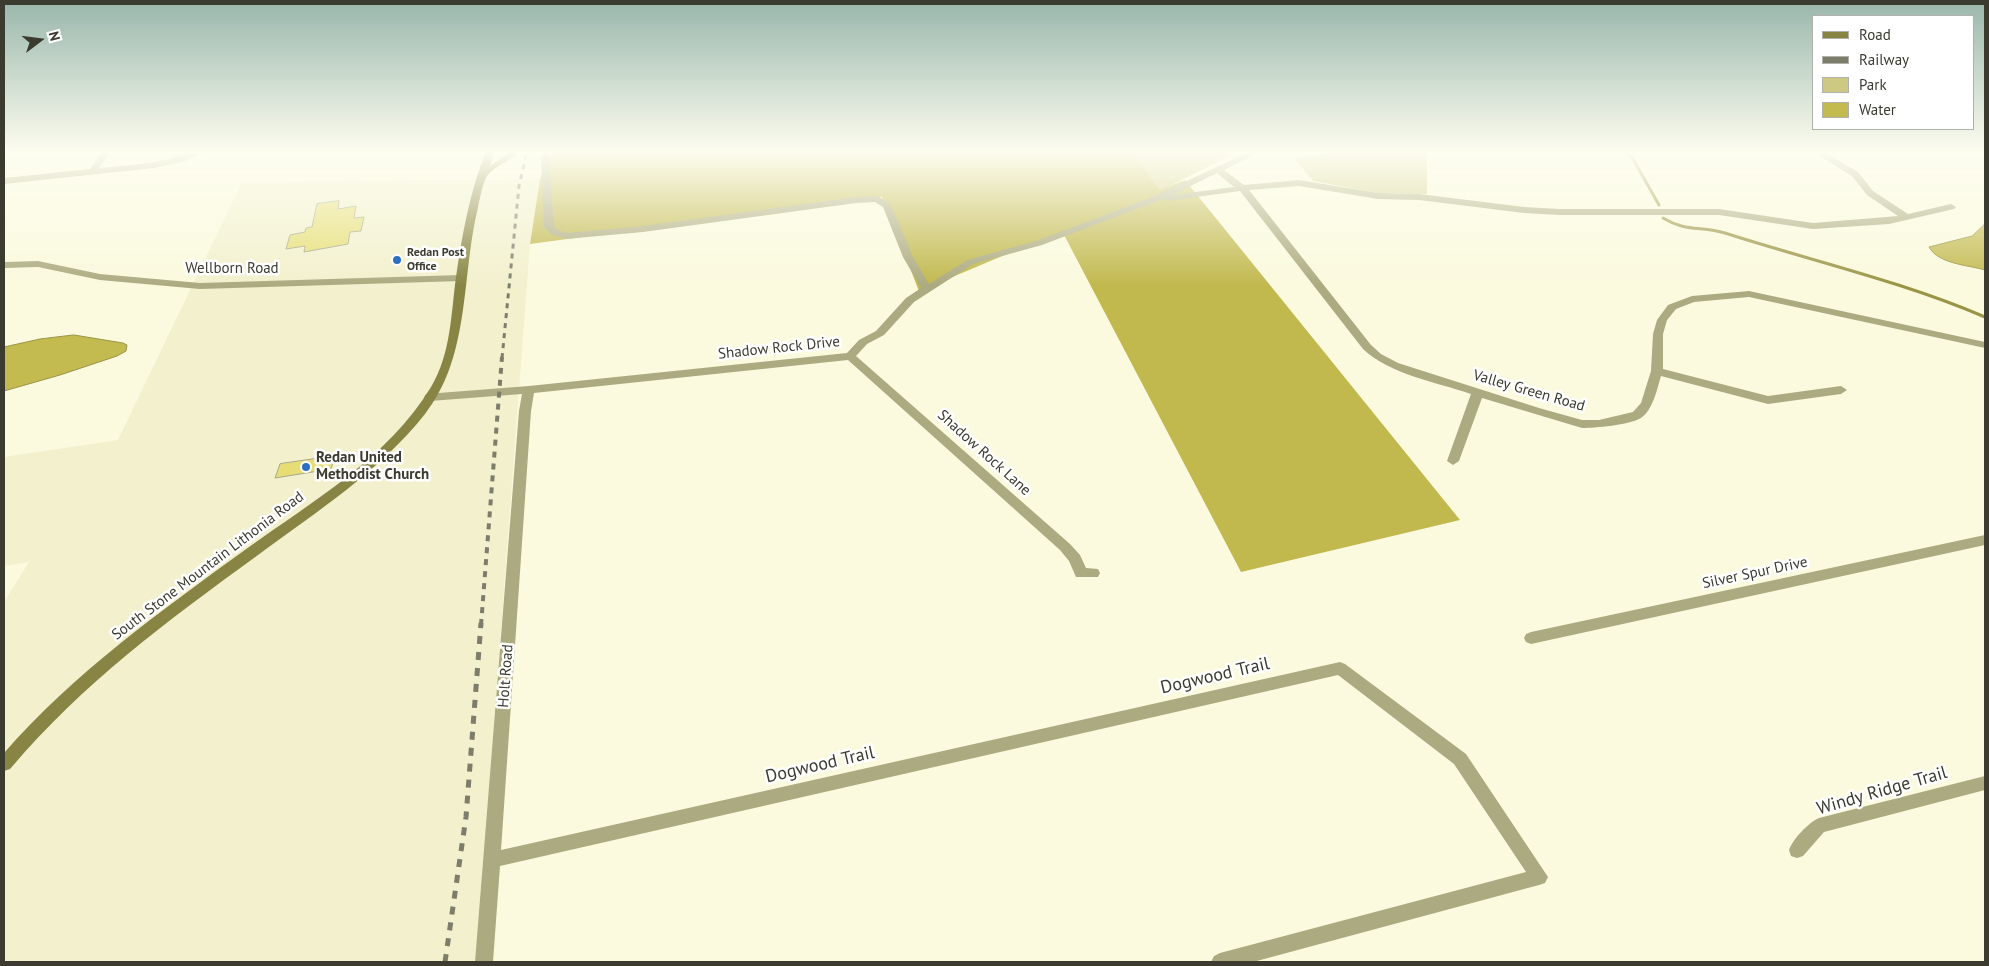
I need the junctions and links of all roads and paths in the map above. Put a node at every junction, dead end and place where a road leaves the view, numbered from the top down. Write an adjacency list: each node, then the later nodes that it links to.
1 (477, 196): 12 (main road, South Stone Mountain Lithonia Road)
2 (546, 196): 13 (street)
3 (1162, 196): 8 (street, Shadow Rock Drive)
4 (1186, 196): 8 (street)
5 (1249, 196): 19 (street, Valley Green Road)
6 (1381, 196): 10 (street)
7 (1875, 196): 10 (street)
8 (1154, 200): 13 (street, Shadow Rock Drive)
9 (1952, 207): 10 (street)
10 (1906, 217)
11 (4, 265): 12 (street, Wellborn Road)
12 (461, 278): 20 (main road, South Stone Mountain Lithonia Road)
13 (927, 289): 15 (street, Shadow Rock Drive)
14 (1985, 345): 16 (street, Valley Green Road)
15 (850, 356): 17 (street, Shadow Rock Drive); 23 (street, Shadow Rock Lane)
16 (1657, 371): 18 (street); 19 (street, Valley Green Road)
17 (529, 390): 20 (street, Shadow Rock Drive); 28 (street, Holt Road)
18 (1841, 390)
19 (1478, 392): 21 (street)
20 (430, 397): 25 (main road, South Stone Mountain Lithonia Road)
21 (1453, 461)
22 (1985, 540): 24 (street, Silver Spur Drive)
23 (1092, 573)
24 (1531, 638)
25 (4, 764)
26 (1985, 783): 27 (street, Windy Ridge Trail)
27 (1797, 850)
28 (492, 860): 29 (street, Holt Road); 30 (street, Dogwood Trail)
29 (484, 962)
30 (1220, 962)

